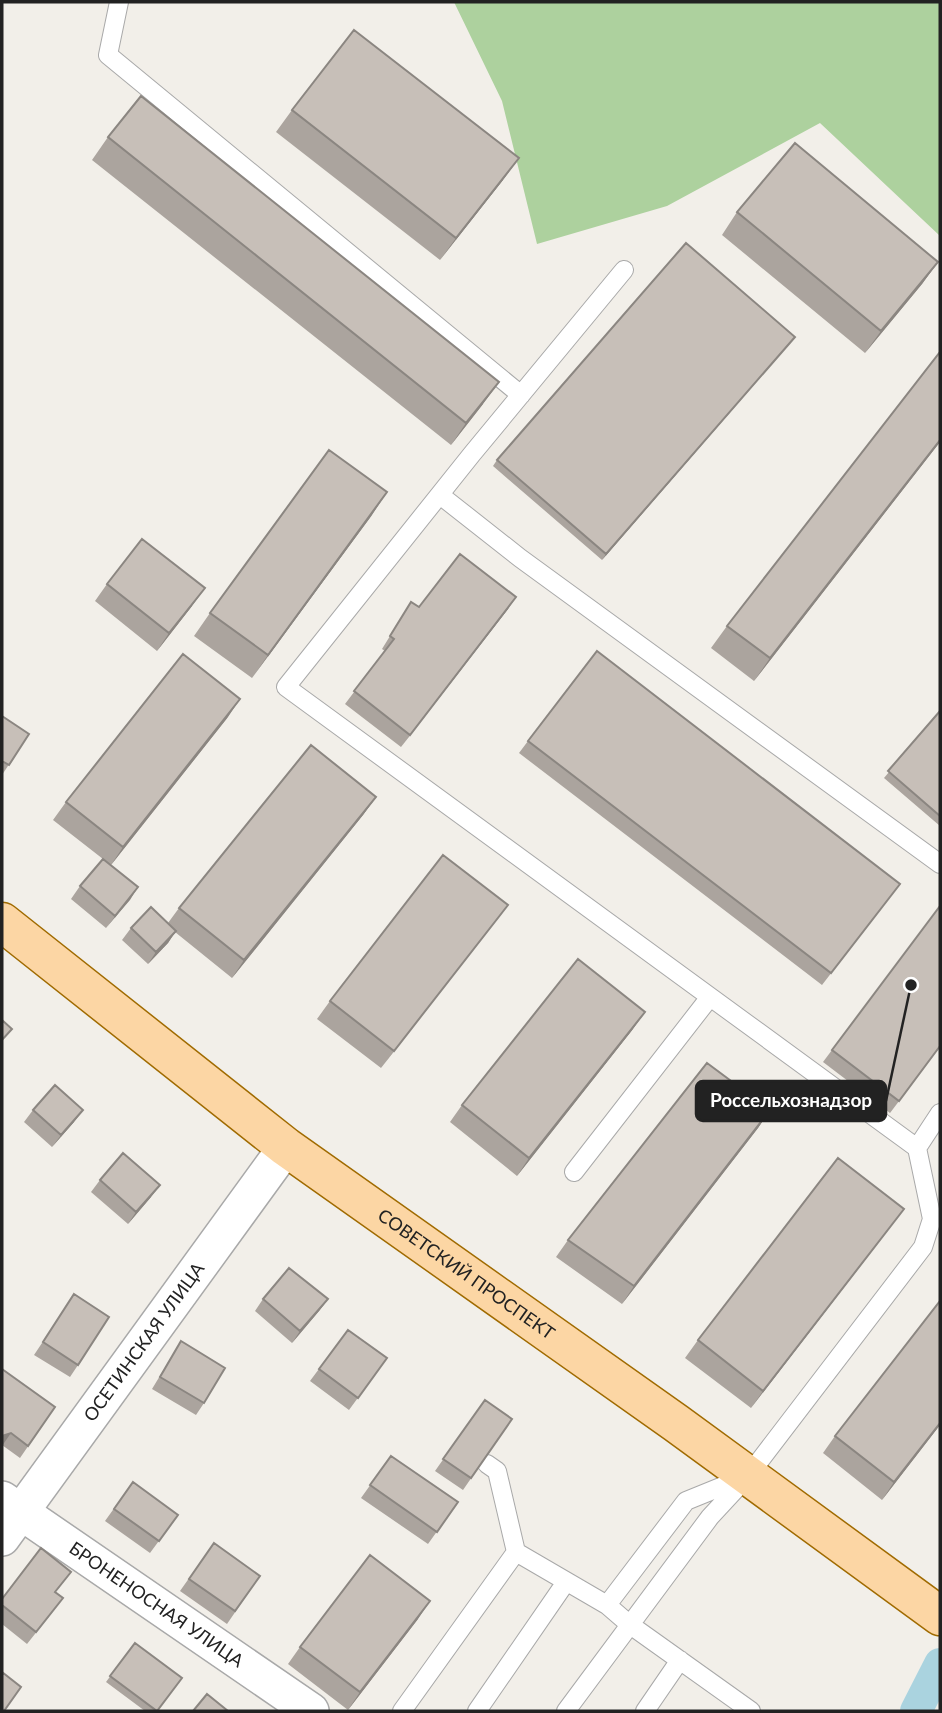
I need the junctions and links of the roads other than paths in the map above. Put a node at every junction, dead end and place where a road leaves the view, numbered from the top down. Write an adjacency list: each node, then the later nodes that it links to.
1 (119, 2): 3 (lane)
2 (624, 270): 3 (lane)
3 (521, 394): 4 (lane)
4 (440, 495): 5 (lane); 7 (lane)
5 (940, 864)
6 (2, 922): 9 (main road, СОВЕТСКИЙ ПРОСПЕКТ)
7 (710, 997): 10 (lane); 11 (lane)
8 (940, 1113): 10 (lane)
9 (286, 1147): 13 (main road, СОВЕТСКИЙ ПРОСПЕКТ); 14 (street, ОСЕТИНСКАЯ УЛИЦА)
10 (917, 1148): 13 (lane)
11 (574, 1172)
12 (488, 1464): 15 (lane)
13 (748, 1476): 17 (lane); 18 (main road, СОВЕТСКИЙ ПРОСПЕКТ); 19 (lane)
14 (8, 1516): 22 (street, БРОНЕНОСНАЯ УЛИЦА)
15 (516, 1552): 16 (lane); 23 (lane)
16 (566, 1582): 17 (lane); 24 (lane)
17 (607, 1605): 19 (lane)
18 (940, 1616)
19 (629, 1624): 20 (lane); 25 (lane)
20 (680, 1660): 21 (lane); 26 (lane)
21 (732, 1706): 27 (lane)
22 (311, 1711)
23 (402, 1711)
24 (477, 1711)
25 (566, 1711)
26 (645, 1711)
27 (751, 1711)

